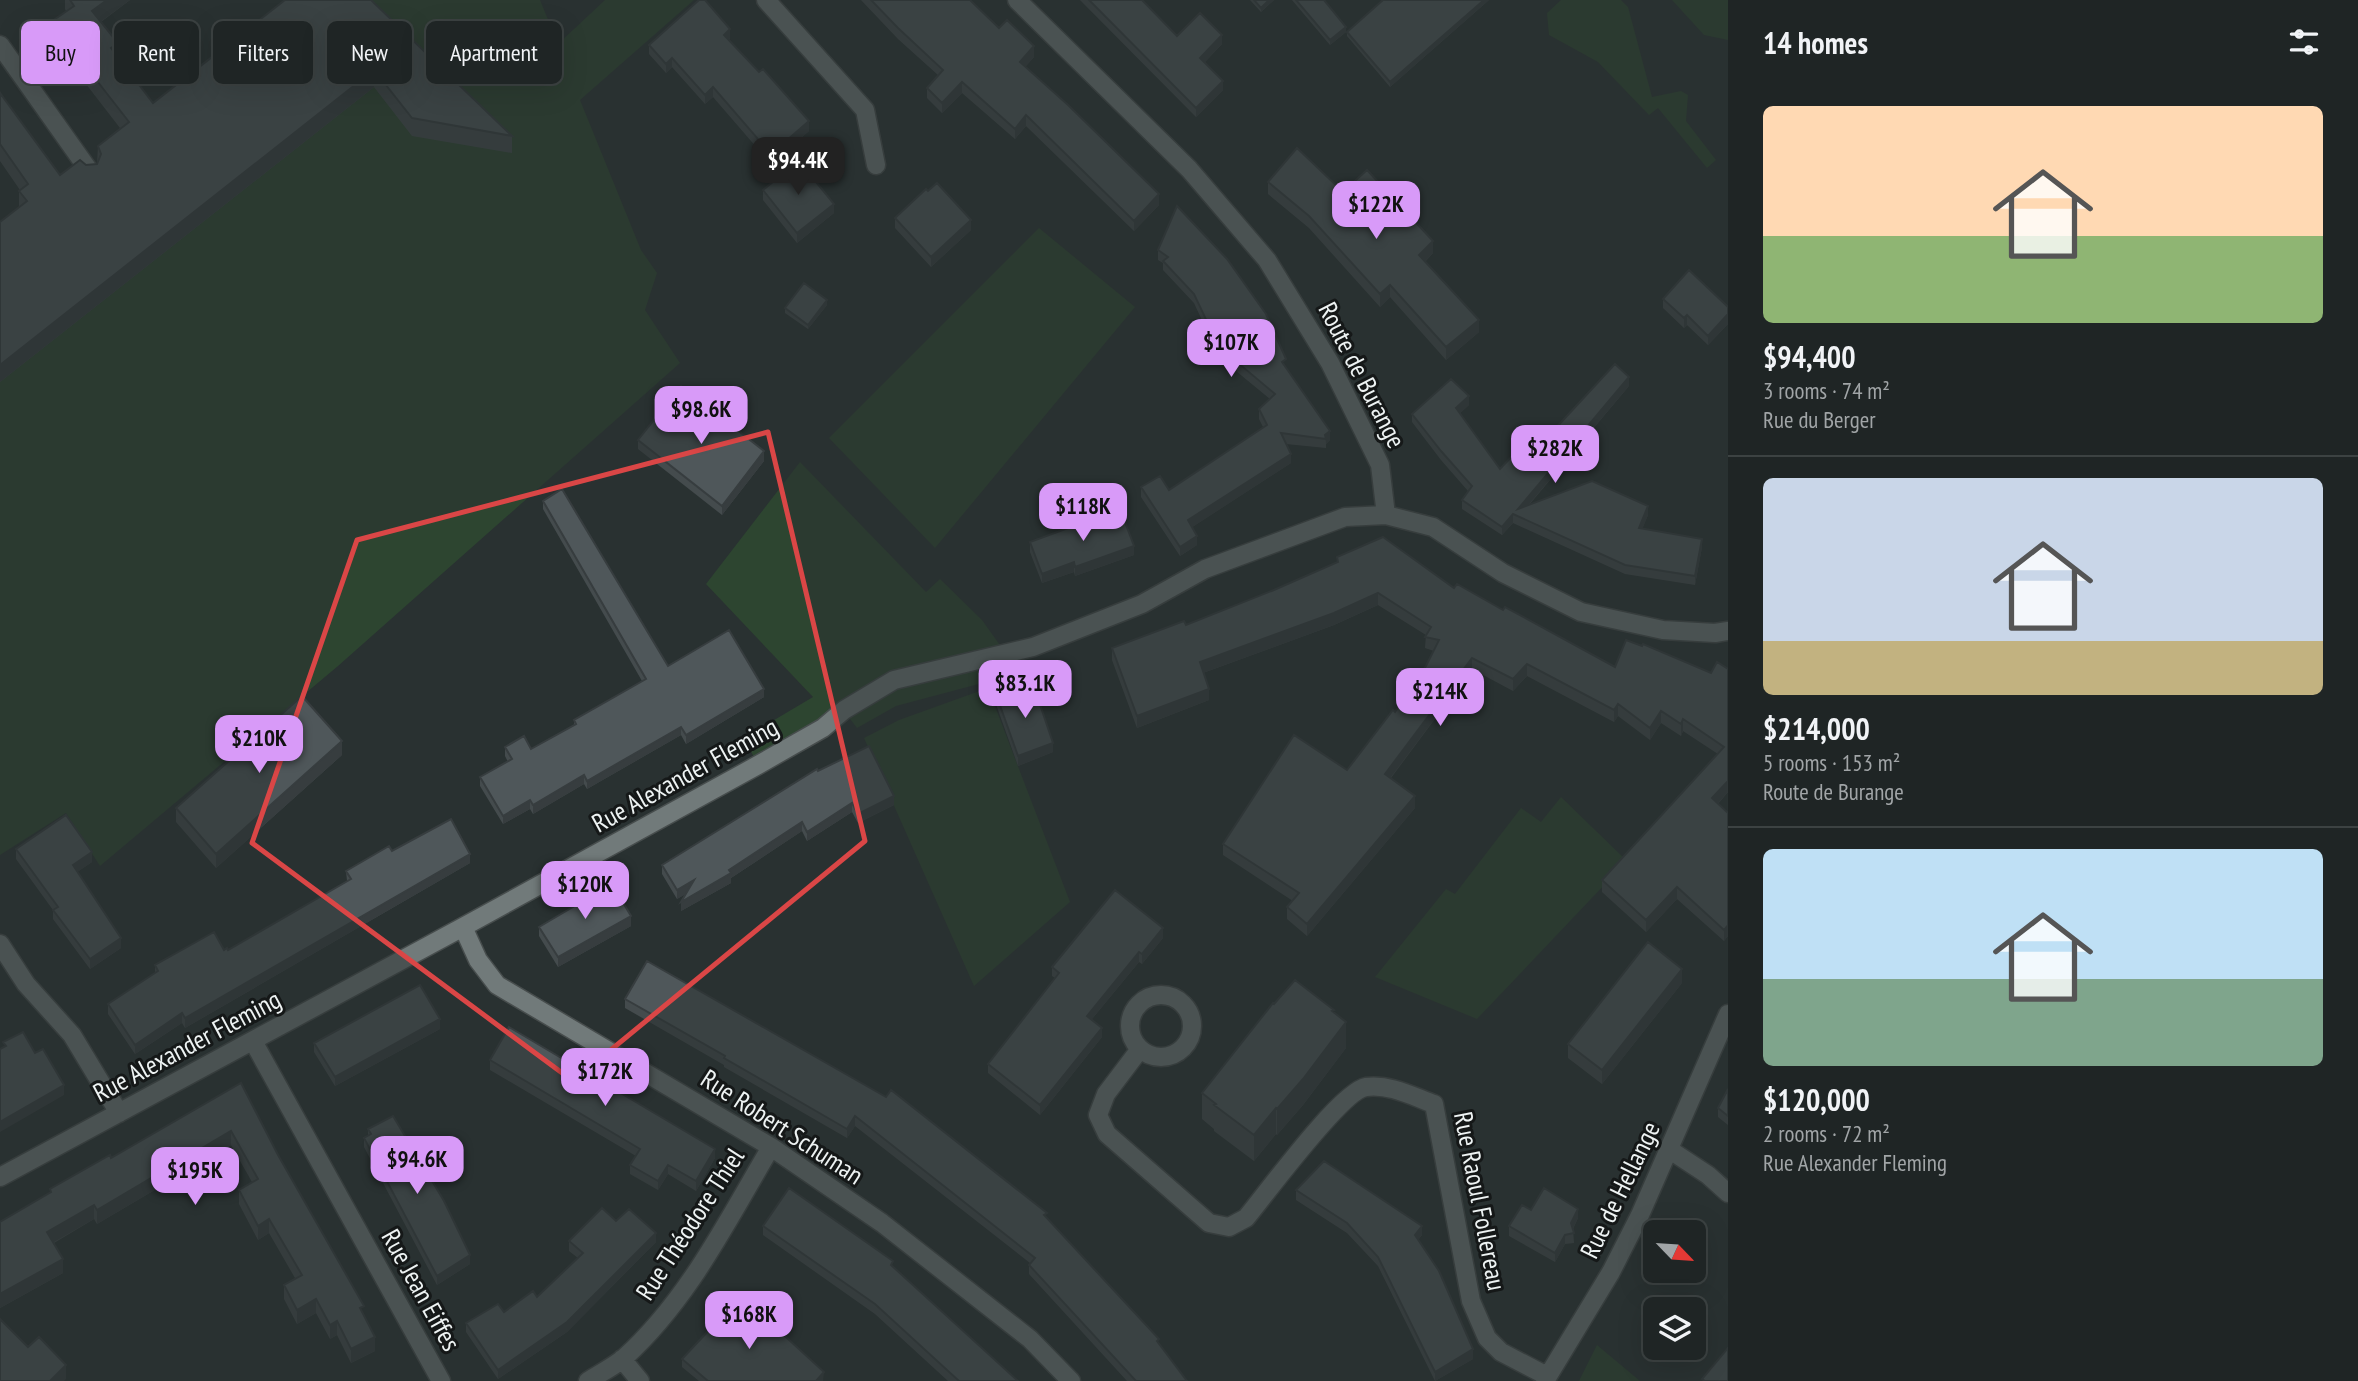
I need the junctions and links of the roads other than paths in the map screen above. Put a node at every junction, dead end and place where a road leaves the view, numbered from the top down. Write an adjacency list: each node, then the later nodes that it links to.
1 (766, 0): 4 (street)
2 (1017, 0): 6 (street, Route de Burange)
3 (0, 45): 5 (street)
4 (876, 165)
5 (90, 172)
6 (1386, 515): 7 (street); 8 (street, Rue Alexander Fleming)
7 (1728, 631)
8 (463, 927): 11 (street, Rue Alexander Fleming); 14 (street, Rue Robert Schuman)
9 (0, 944): 13 (street)
10 (1728, 1014): 15 (street, Rue de Hellange)
11 (253, 1041): 13 (street, Rue Alexander Fleming); 20 (street, Rue Jean Eiffes)
12 (1140, 1049): 19 (street, Rue Raoul Follereau)
13 (120, 1112): 16 (street, Rue Alexander Fleming)
14 (771, 1147): 18 (street, Rue Théodore Thiel); 23 (street, Rue Robert Schuman)
15 (1670, 1150): 17 (street); 19 (street, Rue de Hellange)
16 (0, 1177)
17 (1728, 1193)
18 (622, 1359): 21 (street, Rue Théodore Thiel); 22 (street)
19 (1546, 1379)
20 (441, 1381)
21 (588, 1381)
22 (640, 1381)
23 (1071, 1381)

